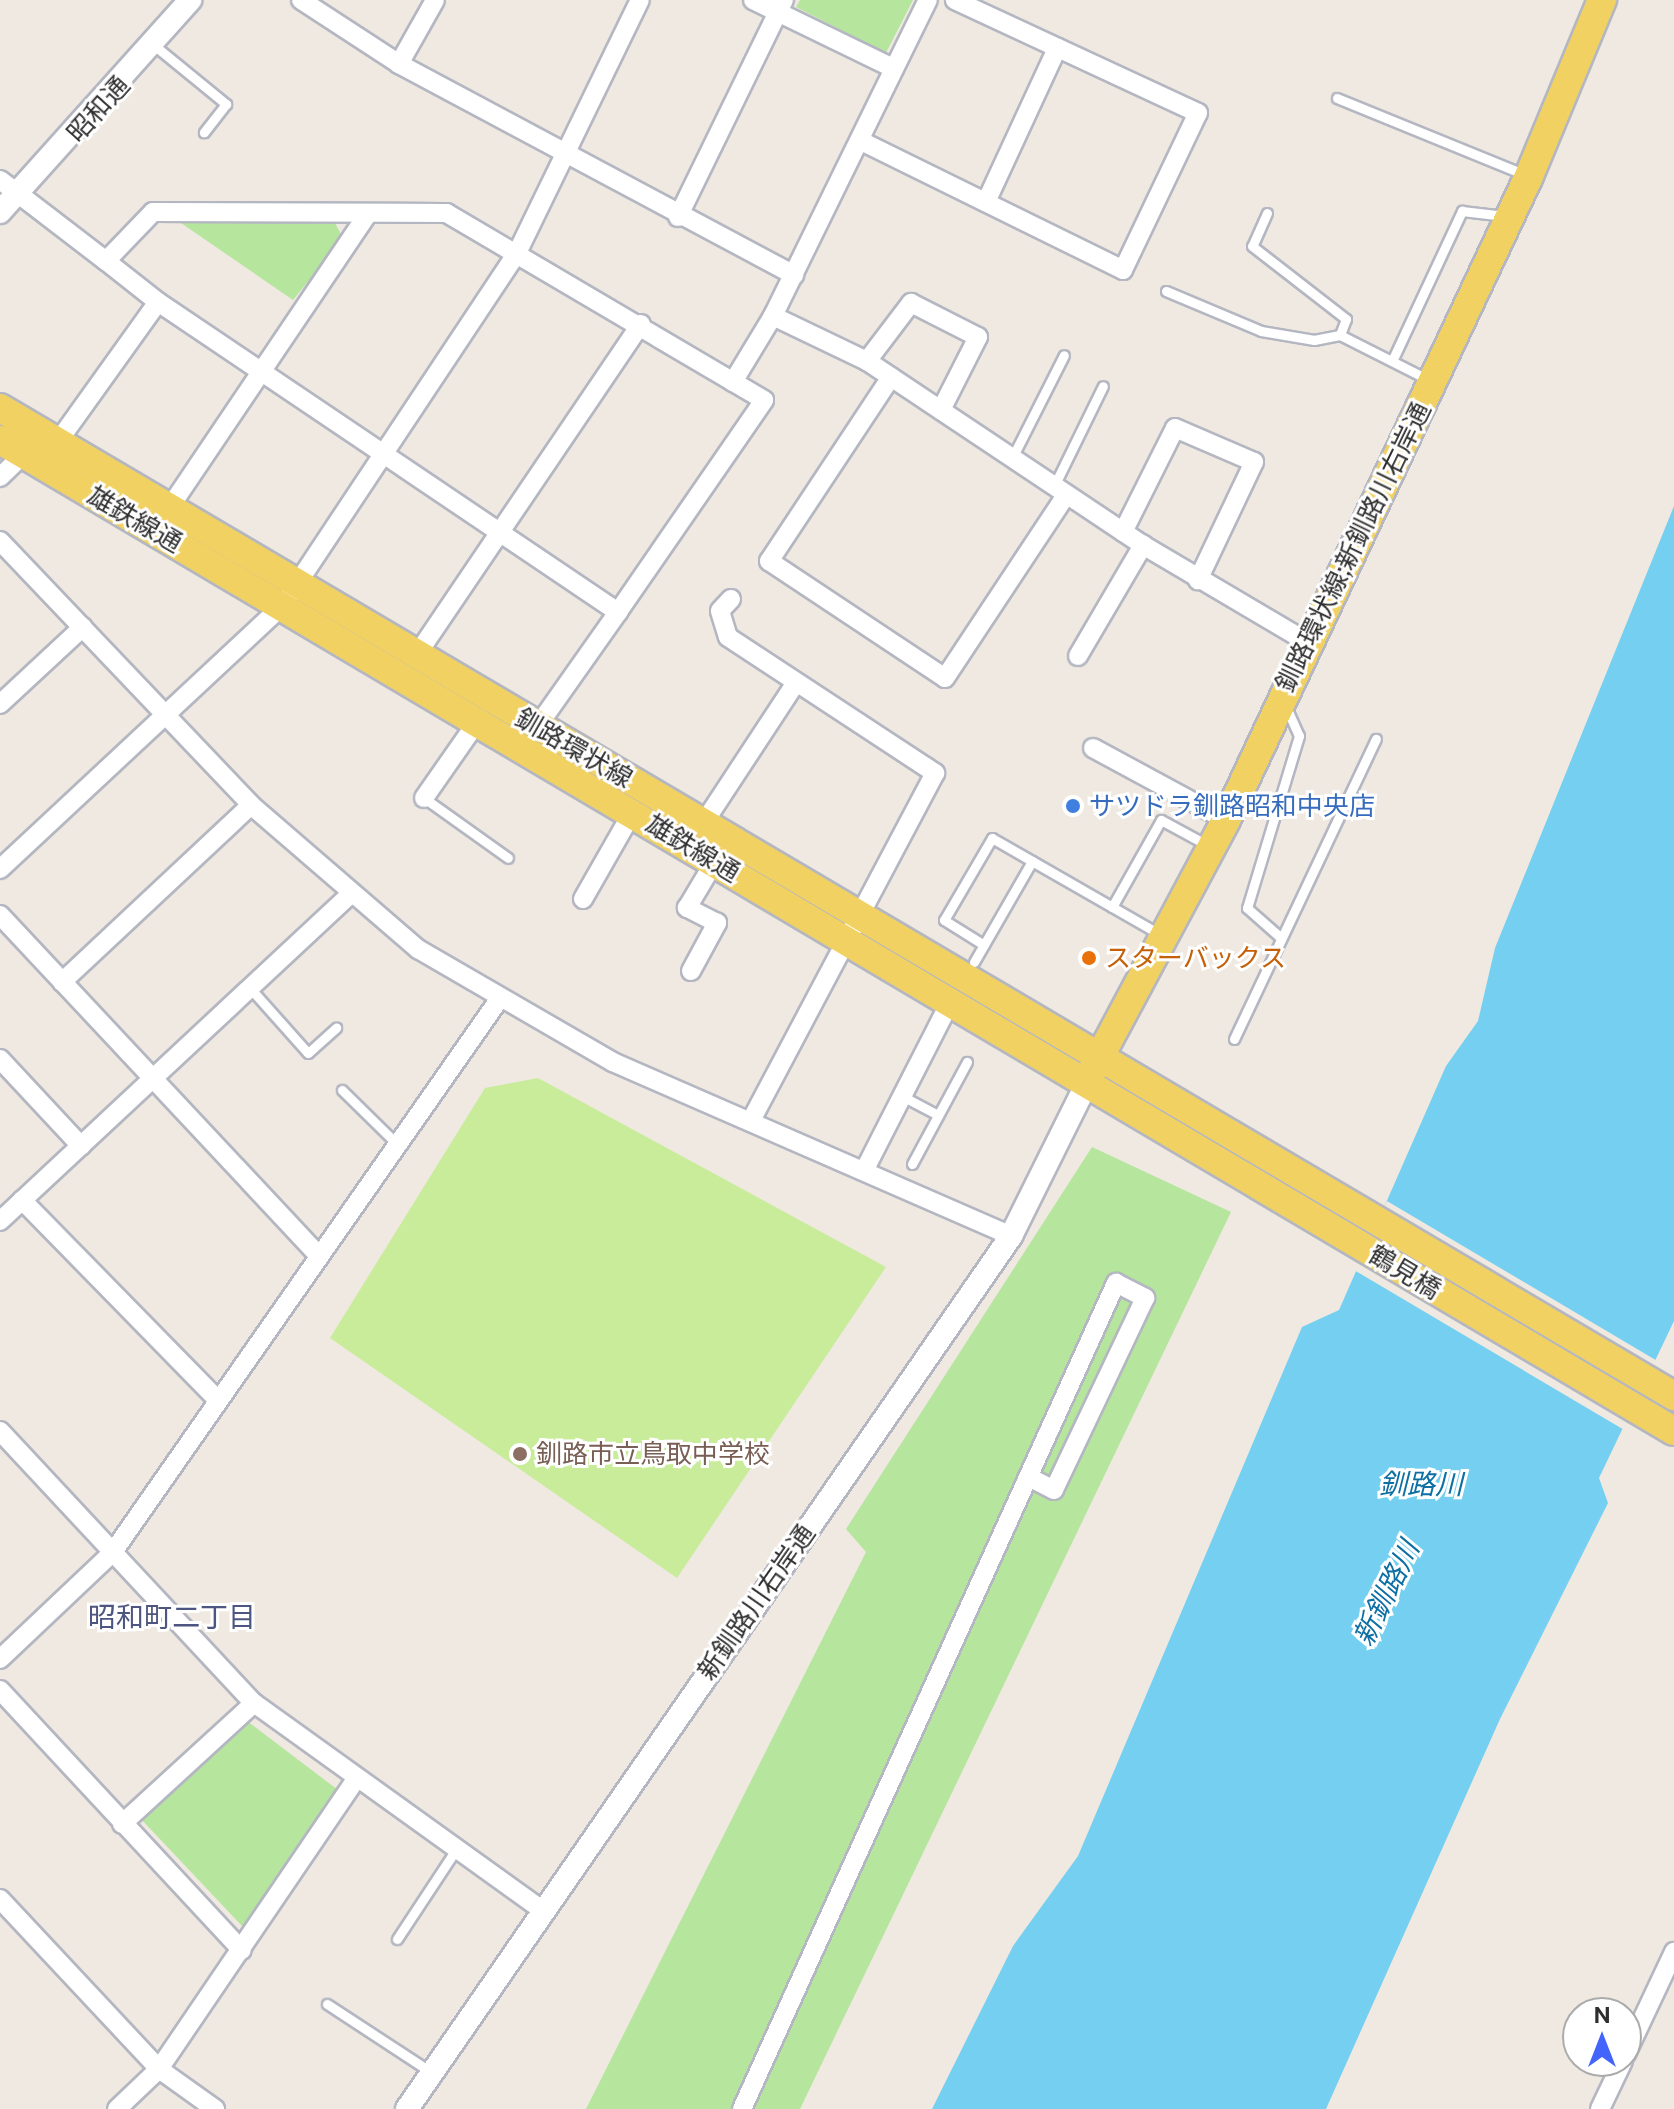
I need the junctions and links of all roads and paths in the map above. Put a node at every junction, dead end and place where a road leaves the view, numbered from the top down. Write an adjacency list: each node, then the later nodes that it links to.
1 (190, 0): 10 (street, 昭和通)
2 (301, 0): 12 (street)
3 (435, 0): 12 (street)
4 (640, 0): 17 (street)
5 (753, 0): 9 (street)
6 (928, 0): 13 (street)
7 (955, 0): 11 (street)
8 (1602, 0): 18 (main road, 釧路環状線;新釧路川右岸通)
9 (781, 6): 13 (street); 26 (street)
10 (155, 46): 15 (lane); 20 (street, 昭和通)
11 (1057, 48): 21 (street); 21 (street)
12 (399, 64): 17 (street)
13 (893, 68): 16 (street)
14 (1337, 98): 18 (lane)
15 (204, 132)
16 (861, 141): 21 (street); 29 (street)
17 (565, 153): 26 (street); 27 (street)
18 (1529, 176): 25 (main road, 釧路環状線;新釧路川右岸通)
19 (0, 180): 20 (street)
20 (20, 195): 22 (street, 昭和通); 28 (street)
21 (986, 202)
22 (0, 212)
23 (1267, 213): 34 (lane)
24 (368, 214): 27 (street); 28 (street); 38 (street)
25 (1510, 216): 37 (lane); 40 (main road, 釧路環状線;新釧路川右岸通)
26 (678, 217): 29 (street)
27 (517, 253): 33 (street); 47 (street)
28 (106, 261): 31 (street)
29 (794, 275): 32 (street)
30 (1166, 291): 34 (lane)
31 (158, 302): 38 (street); 45 (street)
32 (773, 316): 36 (street); 41 (street)
33 (641, 324): 41 (street); 53 (street)
34 (1340, 335): 37 (lane)
35 (1064, 355): 48 (lane)
36 (867, 361): 39 (street); 44 (street)
37 (1392, 361): 40 (lane)
38 (260, 372): 47 (street); 51 (street)
39 (891, 377): 44 (street); 50 (street)
40 (1432, 381): 61 (main road, 釧路環状線;新釧路川右岸通)
41 (733, 382): 59 (street)
42 (1103, 386): 50 (lane)
43 (0, 408): 45 (main road, 釧路環状線)
44 (941, 410): 48 (street)
45 (57, 443): 51 (main road, 釧路環状線)
46 (11, 447): 49 (street); 57 (main road, 雄鉄線通)
47 (382, 455): 53 (street); 57 (street)
48 (1012, 458): 50 (street)
49 (0, 477)
50 (1060, 490): 52 (street)
51 (170, 507): 57 (main road, 釧路環状線)
52 (1123, 532): 55 (street); 56 (street)
53 (500, 533): 59 (street); 62 (street)
54 (0, 541): 60 (street)
55 (1143, 545): 56 (street); 63 (street)
56 (1198, 580): 61 (street)
57 (290, 595): 62 (main road, 釧路環状線); 67 (street); 68 (main road, 雄鉄線通)
58 (731, 599): 64 (street)
59 (618, 612): 69 (street)
60 (83, 627): 66 (street); 67 (street)
61 (1309, 643): 65 (main road, 釧路環状線;新釧路川右岸通)
62 (416, 656): 69 (main road, 釧路環状線)
63 (1078, 656)
64 (795, 684): 76 (street); 86 (street)
65 (1281, 697): 75 (main road, 釧路環状線;新釧路川右岸通); 88 (lane)
66 (0, 704)
67 (165, 718): 73 (street); 81 (street)
68 (477, 722): 72 (street); 74 (main road, 雄鉄線通)
69 (537, 727): 76 (main road, 釧路環状線)
70 (1376, 739): 88 (lane)
71 (1093, 748): 75 (street)
72 (424, 798): 78 (lane)
73 (251, 805): 82 (street); 92 (street)
74 (632, 813): 79 (main road, 雄鉄線通); 83 (street)
75 (1226, 820): 77 (main road, 釧路環状線;新釧路川右岸通)
76 (703, 824): 86 (main road, 釧路環状線)
77 (1211, 848): 84 (lane); 87 (main road, 釧路環状線;新釧路川右岸通)
78 (508, 858)
79 (715, 861): 86 (main road, 雄鉄線通); 91 (street)
80 (1032, 861): 84 (lane); 89 (lane); 89 (lane)
81 (0, 869)
82 (349, 895): 93 (street); 94 (street)
83 (583, 899)
84 (1112, 907): 87 (lane)
85 (2, 922): 92 (street)
86 (849, 926): 95 (main road, 雄鉄線通); 98 (main road, 釧路環状線); 108 (street)
87 (1163, 936): 98 (main road, 釧路環状線;新釧路川右岸通)
88 (1280, 937): 97 (lane)
89 (984, 945): 90 (lane)
90 (974, 962)
91 (691, 971)
92 (62, 982): 101 (street)
93 (250, 988): 96 (lane); 101 (street)
94 (498, 1001): 108 (street); 109 (street)
95 (949, 1004): 102 (main road, 雄鉄線通); 105 (street)
96 (336, 1028)
97 (1234, 1039)
98 (1099, 1057): 102 (main road, 釧路環状線;新釧路川右岸通); 103 (main road, 釧路環状線)
99 (0, 1059): 110 (street)
100 (967, 1062): 107 (lane)
101 (151, 1081): 110 (street); 116 (street)
102 (1086, 1085): 106 (main road, 雄鉄線通); 115 (street, 新釧路川右岸通)
103 (1149, 1086): 117 (main road, 鶴見橋)
104 (342, 1090): 109 (lane)
105 (902, 1096): 107 (lane); 112 (street)
106 (1136, 1114): 120 (main road, 鶴見橋)
107 (938, 1115): 111 (lane)
108 (751, 1121): 112 (street)
109 (397, 1144): 116 (street)
110 (81, 1146): 113 (street)
111 (912, 1164)
112 (864, 1171): 115 (street)
113 (22, 1200): 114 (street); 118 (street)
114 (1, 1217)
115 (1011, 1236): 130 (street, 新釧路川右岸通)
116 (318, 1255): 118 (street)
117 (1674, 1396)
118 (217, 1399): 122 (street)
119 (0, 1431): 122 (street)
120 (1674, 1431)
121 (1028, 1477): 121 (street); 142 (street)
122 (113, 1552): 123 (street); 125 (street)
123 (0, 1659)
124 (0, 1690): 127 (street)
125 (254, 1703): 126 (street); 127 (street)
126 (354, 1782): 128 (street); 132 (street)
127 (122, 1824): 132 (street)
128 (455, 1851): 130 (street); 131 (lane)
129 (0, 1899): 136 (street)
130 (543, 1911): 137 (street, 新釧路川右岸通)
131 (397, 1939)
132 (242, 1950): 136 (street)
133 (1674, 1952): 135 (street)
134 (327, 2004): 137 (lane)
135 (1642, 2020)
136 (159, 2069): 139 (street); 140 (street)
137 (432, 2072): 141 (street, 新釧路川右岸通)
138 (1615, 2077): 143 (street)
139 (117, 2109)
140 (215, 2109)
141 (407, 2109)
142 (742, 2109)
143 (1600, 2109)

